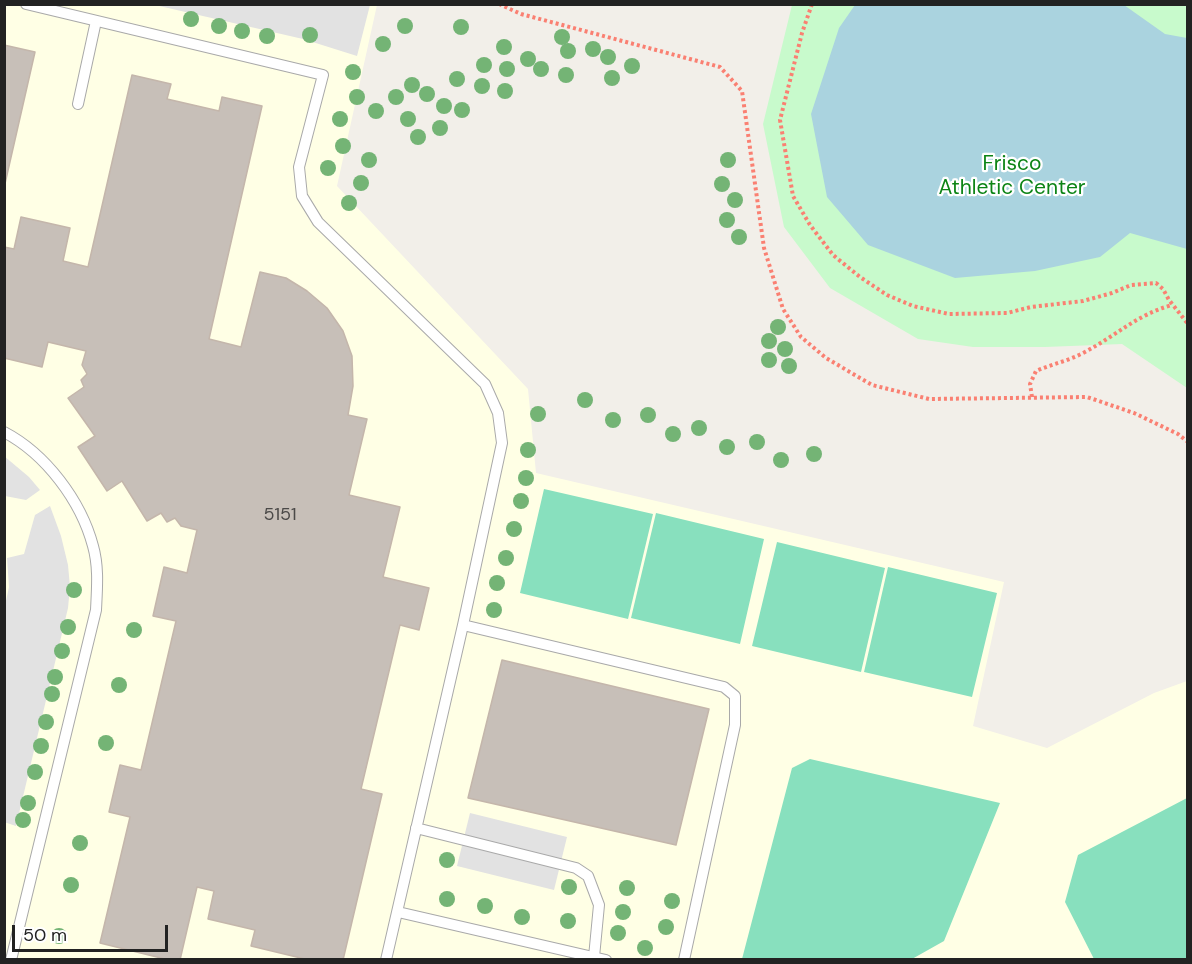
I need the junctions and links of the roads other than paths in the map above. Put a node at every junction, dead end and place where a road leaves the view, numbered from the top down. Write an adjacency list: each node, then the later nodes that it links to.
1 (26, 4): 2 (lane)
2 (96, 21): 3 (lane); 5 (lane)
3 (78, 104)
4 (4, 432): 9 (lane)
5 (463, 625): 6 (lane); 12 (lane)
6 (416, 828): 7 (lane); 8 (lane)
7 (398, 912): 8 (lane); 10 (lane)
8 (594, 957): 11 (lane)
9 (11, 960)
10 (386, 960)
11 (606, 960)
12 (684, 960)

